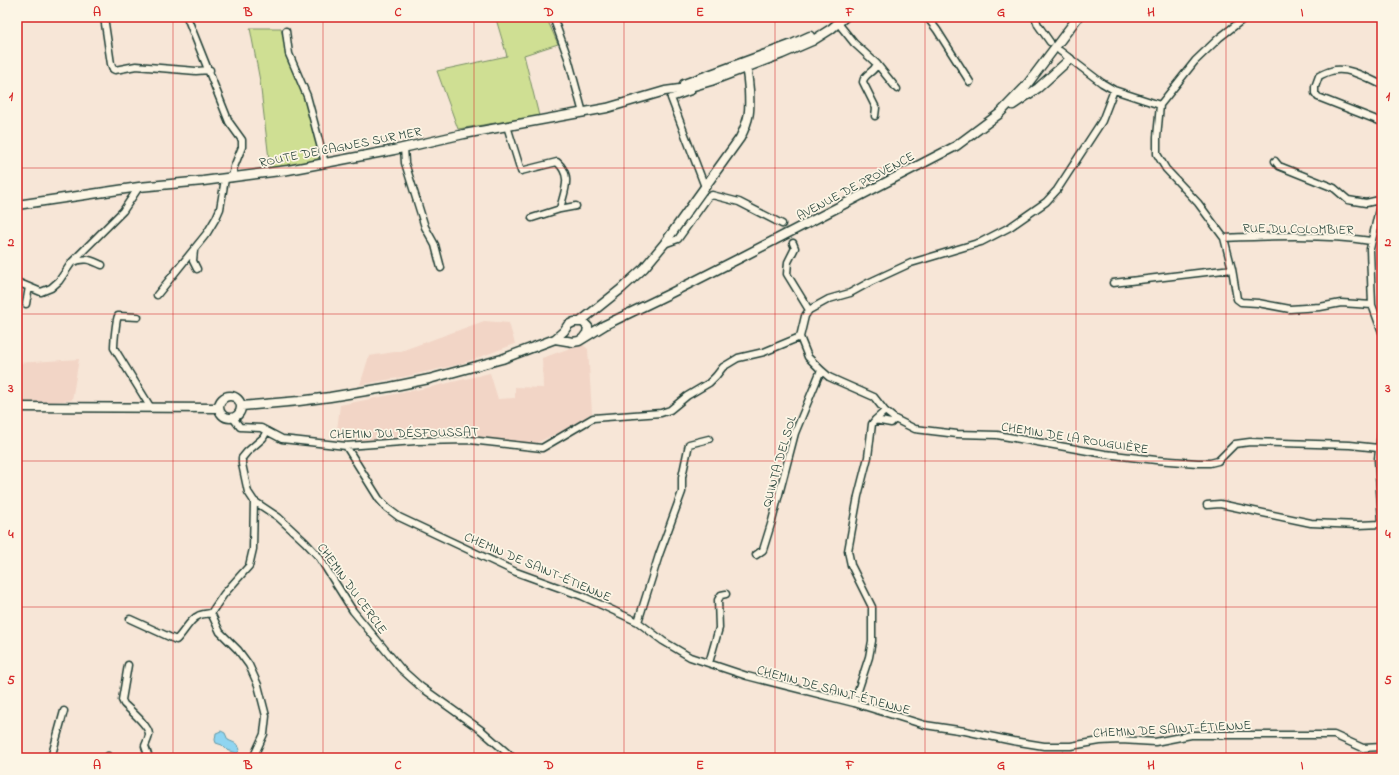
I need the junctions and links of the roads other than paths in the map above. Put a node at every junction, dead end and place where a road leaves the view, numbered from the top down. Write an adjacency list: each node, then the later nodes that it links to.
1 (104, 17): 17 (street)
2 (187, 17): 17 (street)
3 (553, 17): 25 (street)
4 (845, 17): 9 (main road, ROUTE DE CAGNES SUR MER)
5 (927, 17): 19 (street)
6 (1035, 17): 12 (street)
7 (1078, 17): 26 (main road, AVENUE DE PROVENCE)
8 (1246, 17): 24 (street)
9 (838, 20): 11 (main road, ROUTE DE CAGNES SUR MER); 15 (street); 16 (main road, ROUTE DE CAGNES SUR MER)
10 (286, 31): 32 (street)
11 (809, 36): 16 (main road); 18 (main road, ROUTE DE CAGNES SUR MER)
12 (1050, 42)
13 (1060, 51): 14 (street)
14 (1070, 59): 23 (street); 26 (main road)
15 (877, 64): 22 (street); 27 (street)
16 (742, 69): 18 (main road); 20 (main road, ROUTE DE CAGNES SUR MER); 36 (main road)
17 (210, 70): 33 (street)
18 (708, 75): 20 (main road, ROUTE DE CAGNES SUR MER)
19 (970, 82)
20 (689, 84): 25 (main road, ROUTE DE CAGNES SUR MER); 36 (street)
21 (1382, 85): 28 (street)
22 (897, 89)
23 (1114, 90): 24 (street); 59 (street)
24 (1160, 106): 43 (street)
25 (583, 113): 29 (main road, ROUTE DE CAGNES SUR MER)
26 (1000, 114): 62 (main road, AVENUE DE PROVENCE)
27 (874, 116)
28 (1382, 122)
29 (507, 126): 30 (main road, ROUTE DE CAGNES SUR MER); 40 (street)
30 (404, 147): 32 (main road, ROUTE DE CAGNES SUR MER); 50 (street)
31 (1274, 161): 37 (street)
32 (325, 163): 33 (main road, ROUTE DE CAGNES SUR MER)
33 (229, 178): 35 (main road, ROUTE DE CAGNES SUR MER); 47 (street)
34 (1382, 186): 37 (street)
35 (139, 187): 38 (main road, ROUTE DE CAGNES SUR MER); 48 (street)
36 (705, 188): 46 (main road)
37 (1379, 200): 44 (street)
38 (17, 205)
39 (576, 206): 40 (street)
40 (560, 209): 41 (street)
41 (532, 218)
42 (782, 224): 46 (street)
43 (1224, 238): 44 (street, RUE DU COLOMBIER); 52 (street)
44 (1371, 241): 58 (street)
45 (793, 243): 59 (street)
46 (664, 244): 61 (main road)
47 (194, 250): 51 (street); 56 (street)
48 (72, 262): 49 (street); 55 (street)
49 (102, 265)
50 (441, 268)
51 (197, 269)
52 (1232, 269): 54 (street); 58 (street)
53 (17, 282): 55 (street)
54 (1113, 283)
55 (29, 288): 57 (street)
56 (157, 295)
57 (26, 304)
58 (1372, 305): 63 (street)
59 (809, 310): 67 (street)
60 (138, 317): 73 (street)
61 (584, 324): 62 (main road, AVENUE DE PROVENCE); 64 (main road); 66 (main road)
62 (605, 325): 66 (main road, AVENUE DE PROVENCE)
63 (1381, 326): 65 (street)
64 (564, 331): 68 (main road); 69 (main road)
65 (1382, 332)
66 (584, 337): 69 (main road)
67 (800, 337): 70 (street, CHEMIN DE LA ROUGUIÈRE); 82 (street, CHEMIN DU DÉSFOUSSAT)
68 (556, 339): 69 (main road); 71 (main road)
69 (568, 341)
70 (821, 370): 75 (street, CHEMIN DE LA ROUGUIÈRE); 87 (street, QUINTA DEL SOL)
71 (242, 406): 74 (main road); 76 (main road)
72 (17, 407): 73 (main road)
73 (151, 408): 74 (main road)
74 (219, 408): 76 (main road)
75 (885, 410): 77 (street, CHEMIN DE LA ROUGUIÈRE); 78 (street)
76 (233, 418): 80 (street, CHEMIN DU DÉSFOUSSAT)
77 (895, 419): 78 (street); 83 (street, CHEMIN DE LA ROUGUIÈRE)
78 (875, 420): 94 (street)
79 (1382, 428): 83 (street)
80 (267, 431): 82 (street, CHEMIN DU DÉSFOUSSAT); 84 (street)
81 (709, 439): 91 (street)
82 (346, 446): 91 (street, CHEMIN DE SAINT-ÉTIENNE)
83 (1378, 448): 86 (street)
84 (254, 501): 89 (street); 100 (street, CHEMIN DU CERCLE)
85 (1208, 505): 86 (street)
86 (1382, 523)
87 (756, 555)
88 (726, 594): 92 (street)
89 (211, 614): 90 (street); 99 (street)
90 (130, 619)
91 (638, 622): 92 (street, CHEMIN DE SAINT-ÉTIENNE)
92 (709, 663): 94 (street, CHEMIN DE SAINT-ÉTIENNE)
93 (128, 665): 98 (street)
94 (854, 703): 96 (street, CHEMIN DE SAINT-ÉTIENNE)
95 (64, 711): 97 (street)
96 (1382, 747)
97 (50, 758)
98 (149, 758)
99 (253, 758)
100 (513, 758)

